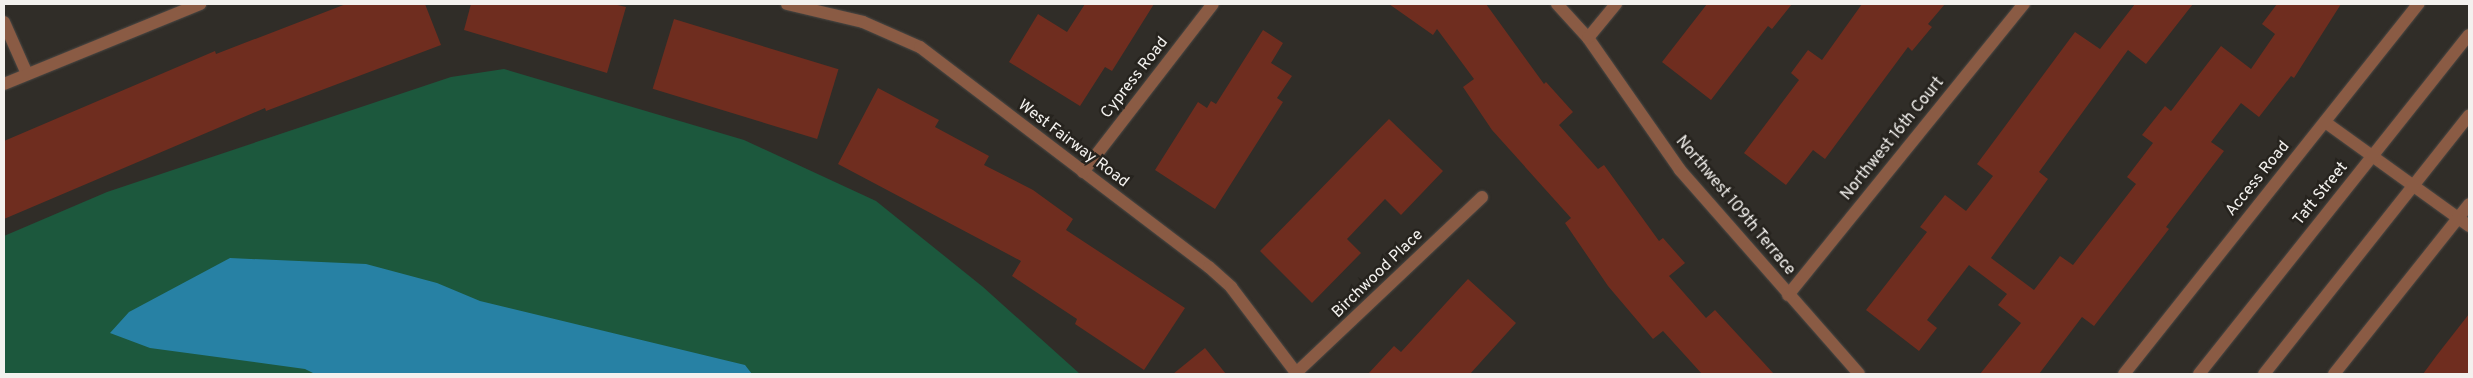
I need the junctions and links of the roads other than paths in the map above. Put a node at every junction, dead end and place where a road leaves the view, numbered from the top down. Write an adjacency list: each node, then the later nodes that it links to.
1 (200, 4): 11 (street)
2 (789, 4): 16 (street, West Fairway Road)
3 (1213, 4): 16 (street, Cypress Road)
4 (1557, 4): 10 (street, Northwest 109th Terrace)
5 (1616, 4): 10 (street)
6 (2024, 4): 21 (street, Northwest 16th Court)
7 (2418, 4): 14 (street, Access Road)
8 (4, 22): 11 (street)
9 (2469, 35): 15 (street, Taft Street)
10 (1588, 38): 21 (street, Northwest 109th Terrace)
11 (27, 74): 12 (street)
12 (4, 84)
13 (2469, 115): 17 (street)
14 (2325, 122): 15 (street); 24 (street, Access Road)
15 (2372, 156): 17 (street); 25 (street, Taft Street)
16 (1083, 172): 22 (street, West Fairway Road)
17 (2414, 185): 20 (street); 26 (street)
18 (1482, 197): 22 (street, Birchwood Place)
19 (2469, 204): 20 (street)
20 (2464, 222): 27 (street)
21 (1788, 295): 23 (street, Northwest 109th Terrace)
22 (1297, 374)
23 (1859, 374)
24 (2124, 374)
25 (2199, 374)
26 (2264, 374)
27 (2334, 374)

